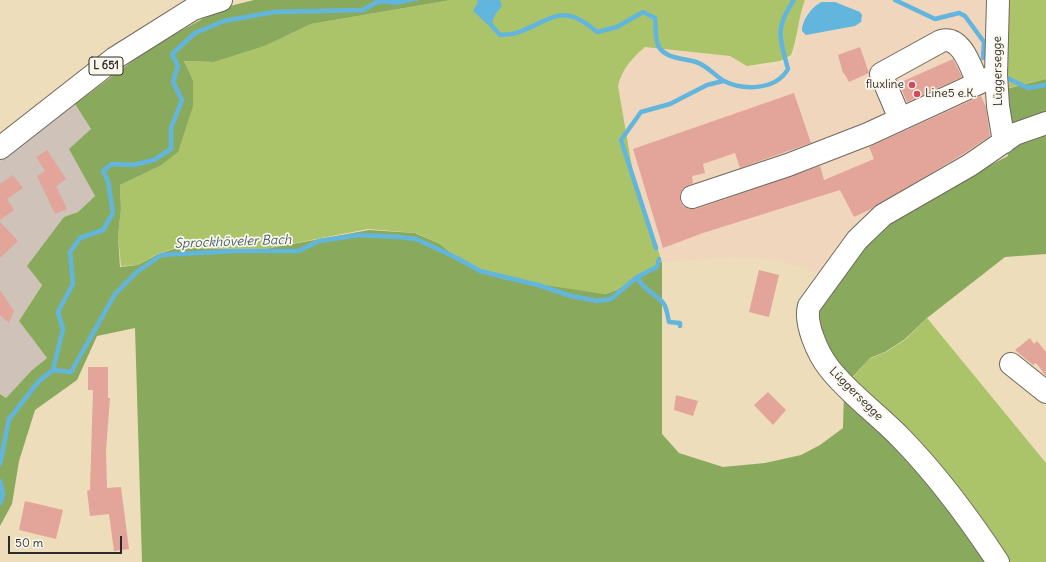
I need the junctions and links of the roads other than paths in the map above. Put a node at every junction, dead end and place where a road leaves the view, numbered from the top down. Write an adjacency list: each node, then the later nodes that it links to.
1 (221, 0): 7 (street, L 651)
2 (998, 0): 3 (street, Lüggersegge)
3 (987, 79): 4 (street); 4 (street); 6 (street, Lüggersegge)
4 (900, 119): 8 (street)
5 (1046, 123): 6 (street, Lüggersegge)
6 (1004, 142): 11 (street, Lüggersegge)
7 (0, 148)
8 (692, 197)
9 (1011, 364): 10 (street)
10 (1046, 392)
11 (998, 562)

